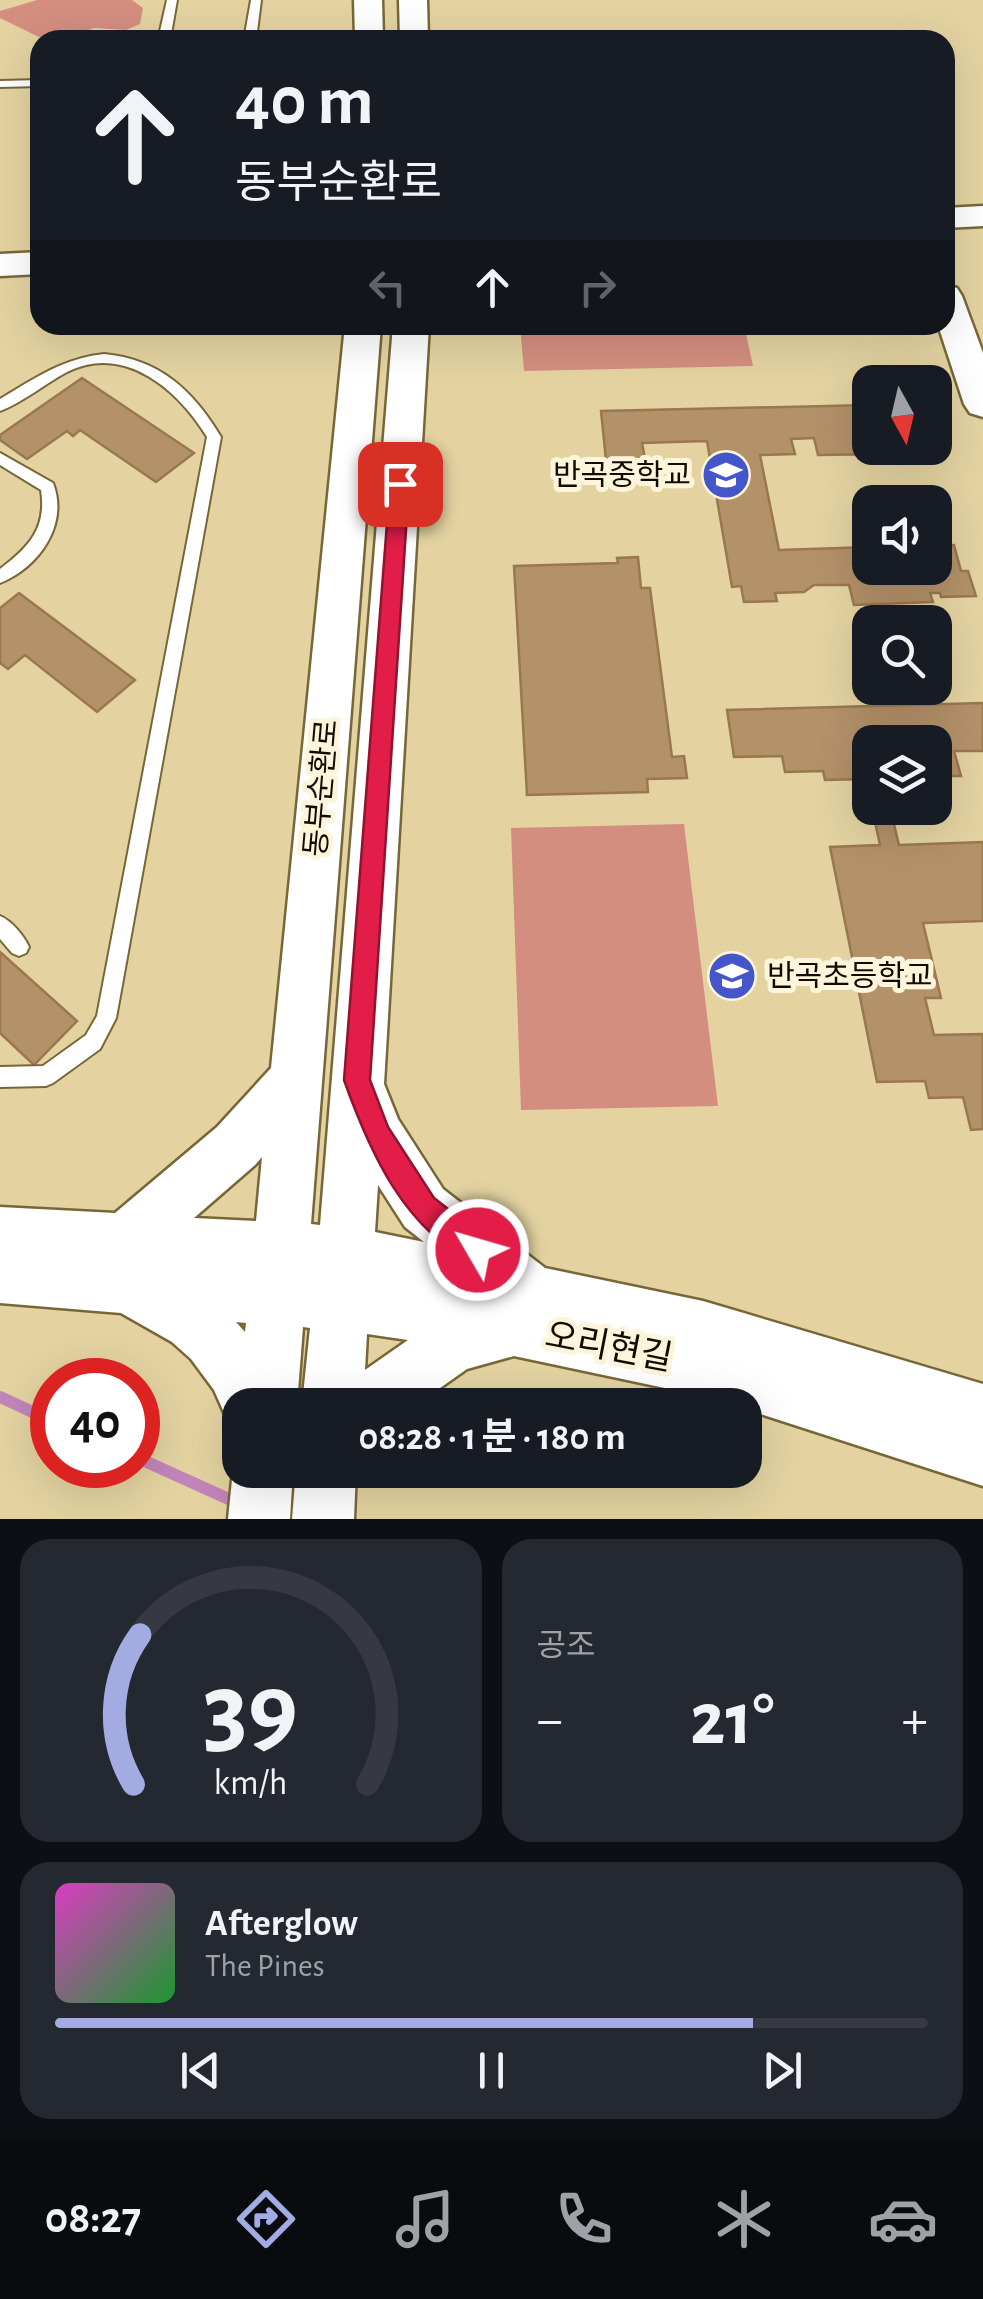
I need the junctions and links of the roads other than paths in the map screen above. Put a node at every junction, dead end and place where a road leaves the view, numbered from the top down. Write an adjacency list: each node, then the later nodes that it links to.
1 (172, 0): 5 (lane)
2 (256, 0): 6 (lane)
3 (368, 0): 7 (street)
4 (413, 0): 8 (street)
5 (166, 30)
6 (252, 30)
7 (369, 30)
8 (414, 30)
9 (30, 83): 10 (lane)
10 (0, 84)
11 (983, 216): 12 (street)
12 (955, 217)
13 (0, 234): 14 (street)
14 (30, 234)
15 (983, 235): 16 (street)
16 (955, 236)
17 (30, 263): 18 (street)
18 (0, 264)
19 (955, 324): 22 (street)
20 (362, 335): 29 (street, 동부순환로)
21 (410, 335): 30 (street, 동부순환로)
22 (983, 404)
23 (0, 406): 28 (lane)
24 (0, 458): 25 (lane)
25 (0, 577)
26 (0, 925): 27 (lane)
27 (18, 947)
28 (0, 1077)
29 (295, 1080): 32 (street); 33 (street, 동부순환로)
30 (357, 1080): 35 (street, 동부순환로); 36 (street)
31 (0, 1235): 32 (street)
32 (128, 1265): 33 (street); 34 (street); 37 (street)
33 (277, 1274): 35 (street, 오리현길); 38 (street, 동부순환로)
34 (0, 1276)
35 (344, 1278): 36 (street, 오리현길); 39 (street, 동부순환로)
36 (526, 1310): 40 (street); 41 (street, 오리현길); 42 (street, 오리현길)
37 (245, 1388)
38 (268, 1388)
39 (334, 1388)
40 (389, 1388)
41 (983, 1414)
42 (983, 1456)
43 (262, 1488): 45 (street)
44 (325, 1488): 46 (street)
45 (259, 1519)
46 (323, 1519)

